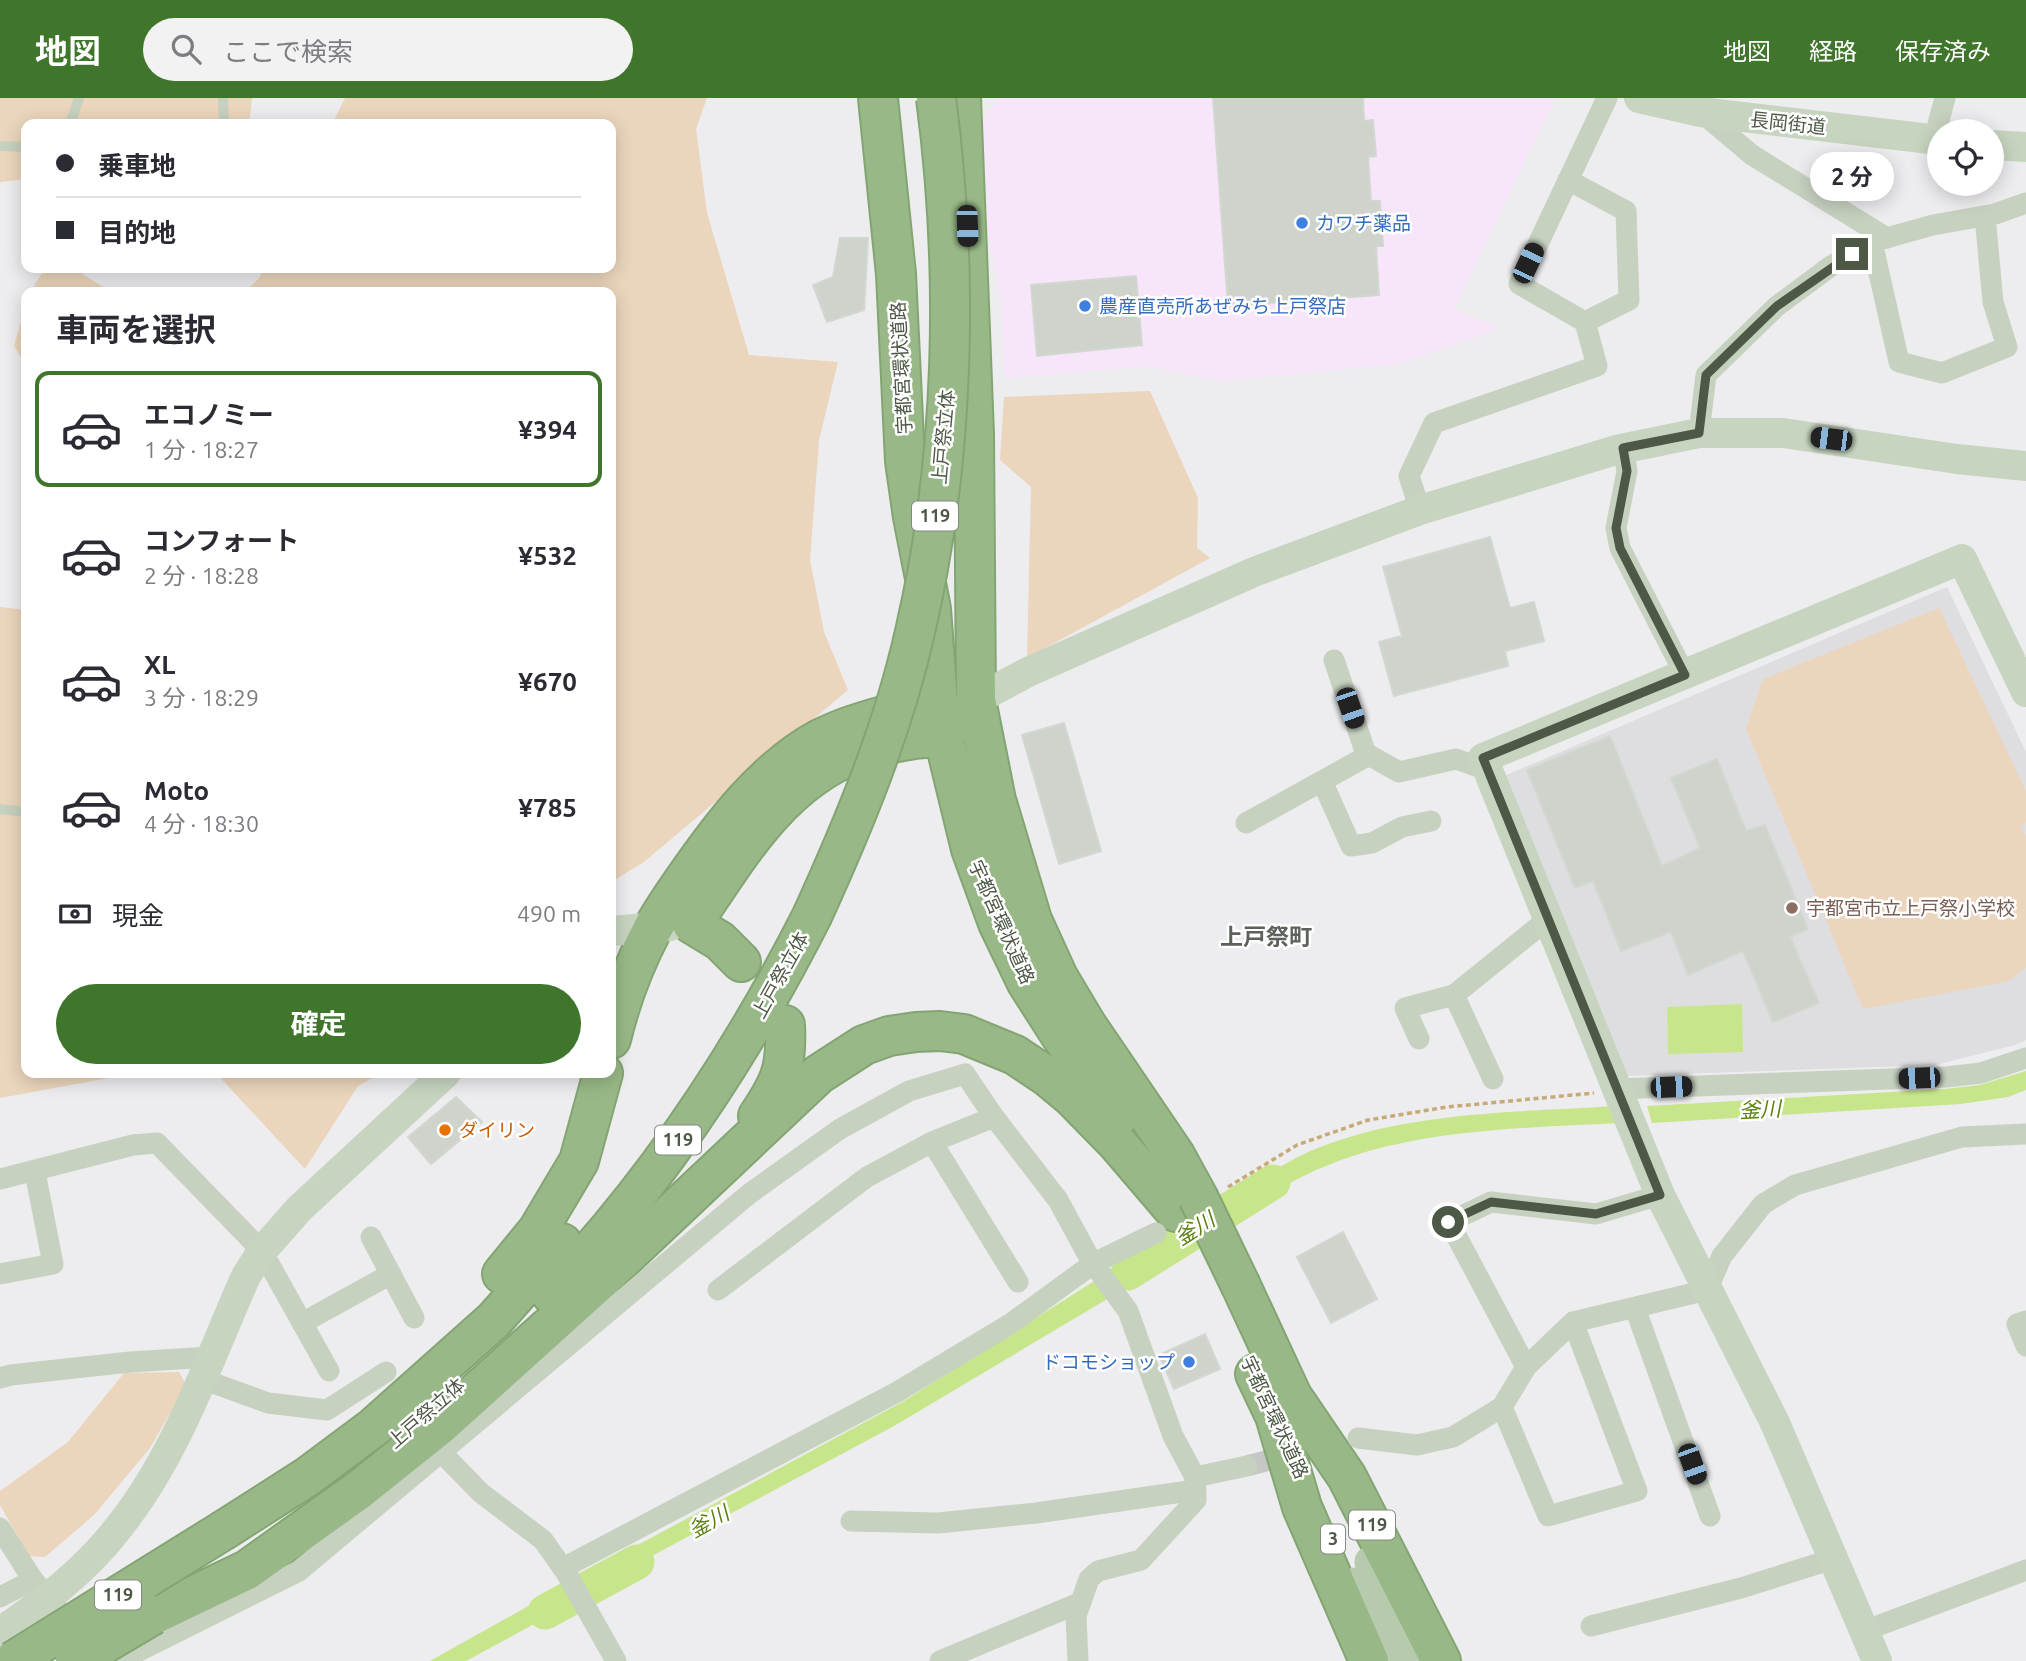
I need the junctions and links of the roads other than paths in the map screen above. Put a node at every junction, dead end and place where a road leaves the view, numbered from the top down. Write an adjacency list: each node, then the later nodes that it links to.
1 (79, 98): 12 (lane)
2 (223, 98): 13 (lane)
3 (878, 98): 33 (highway, 宇都宮環状道路 / 119)
4 (918, 98): 41 (highway, 上戸祭立体 / 119)
5 (936, 98): 41 (highway, 上戸祭立体 / 119, bridge)
6 (961, 98): 32 (highway, 宇都宮環状道路 / 119)
7 (1607, 98): 20 (street)
8 (1639, 98): 11 (street, 長岡街道)
9 (1945, 98): 14 (street)
10 (1753, 109): 11 (street, 長岡街道); 15 (street, 長岡街道)
11 (1701, 113): 23 (street)
12 (72, 119)
13 (224, 119)
14 (1941, 119)
15 (1927, 138)
16 (0, 146): 18 (lane)
17 (2004, 146): 19 (street)
18 (21, 147)
19 (2026, 147)
20 (1568, 180): 24 (street); 24 (street)
21 (2026, 203): 22 (street)
22 (1985, 216): 23 (street); 23 (street)
23 (1880, 240): 25 (street)
24 (1584, 322): 28 (street)
25 (1699, 433): 26 (street); 27 (street)
26 (1623, 448): 28 (street); 30 (street)
27 (2026, 466)
28 (1420, 510): 32 (street)
29 (1334, 660): 34 (street)
30 (1685, 675): 31 (street); 35 (street)
31 (2026, 692)
32 (976, 700): 33 (highway); 63 (highway, 宇都宮環状道路 / 119)
33 (940, 718): 43 (highway); 44 (highway); 63 (highway, 宇都宮環状道路 / 119)
34 (1367, 757): 35 (street); 36 (street)
35 (1489, 771): 42 (street)
36 (1322, 781): 39 (street); 40 (street)
37 (0, 809): 38 (lane)
38 (21, 811)
39 (1431, 821)
40 (1246, 822)
41 (803, 910): 77 (highway, 上戸祭立体 / 119)
42 (1548, 919): 47 (street); 55 (street)
43 (692, 923): 44 (street); 46 (highway)
44 (652, 928): 45 (street); 48 (highway)
45 (616, 931)
46 (741, 962)
47 (1454, 995): 50 (street); 54 (street)
48 (616, 1021)
49 (785, 1025): 61 (highway, 119)
50 (1419, 1039)
51 (2026, 1058): 55 (street)
52 (441, 1078): 65 (street)
53 (602, 1078): 77 (highway, 119)
54 (1493, 1079)
55 (1616, 1089): 62 (street)
56 (994, 1117): 58 (street); 66 (street); 87 (street)
57 (2026, 1134): 71 (street)
58 (932, 1142): 69 (street); 70 (street)
59 (35, 1172): 60 (street); 65 (street); 67 (street)
60 (0, 1179)
61 (694, 1193): 63 (highway, 119); 77 (highway, 119)
62 (1660, 1195): 71 (street); 79 (street)
63 (1189, 1207): 66 (street); 84 (highway, 宇都宮環状道路 / 119, bridge)
64 (371, 1237): 68 (street)
65 (262, 1251): 76 (street); 80 (street)
66 (1094, 1263): 89 (street); 95 (street)
67 (0, 1274)
68 (391, 1274): 73 (street); 76 (street)
69 (1018, 1282)
70 (718, 1290)
71 (1707, 1290): 72 (street); 93 (street)
72 (1636, 1308): 75 (street); 90 (street)
73 (414, 1318)
74 (2026, 1321): 78 (street)
75 (1573, 1322): 79 (street); 85 (street)
76 (302, 1324): 81 (street)
77 (501, 1328): 102 (highway, 119, bridge); 103 (highway, 119, bridge)
78 (2026, 1346)
79 (1526, 1367): 85 (street)
80 (206, 1368): 82 (street); 83 (street); 96 (street)
81 (329, 1371)
82 (386, 1372)
83 (0, 1378)
84 (1283, 1406): 109 (highway, 119); 110 (main road, 宇都宮環状道路 / 3); 111 (main road, 宇都宮環状道路 / 3); 112 (highway, 119)
85 (1502, 1407): 86 (street)
86 (1358, 1438)
87 (441, 1452): 95 (street); 105 (street)
88 (1247, 1466): 89 (street)
89 (1195, 1483): 91 (street); 98 (street)
90 (1710, 1516)
91 (851, 1521)
92 (0, 1528): 96 (street)
93 (1833, 1559): 99 (street); 100 (street)
94 (2026, 1570): 100 (street)
95 (565, 1571): 106 (street)
96 (42, 1588): 97 (street); 101 (street); 104 (street)
97 (0, 1597)
98 (1079, 1603): 107 (street); 108 (street)
99 (1591, 1626)
100 (1864, 1631): 113 (street)
101 (0, 1632)
102 (13, 1661)
103 (75, 1661)
104 (94, 1661)
105 (119, 1661)
106 (616, 1661)
107 (940, 1661)
108 (1078, 1661)
109 (1369, 1661)
110 (1392, 1661)
111 (1417, 1661)
112 (1441, 1661)
113 (1877, 1661)

